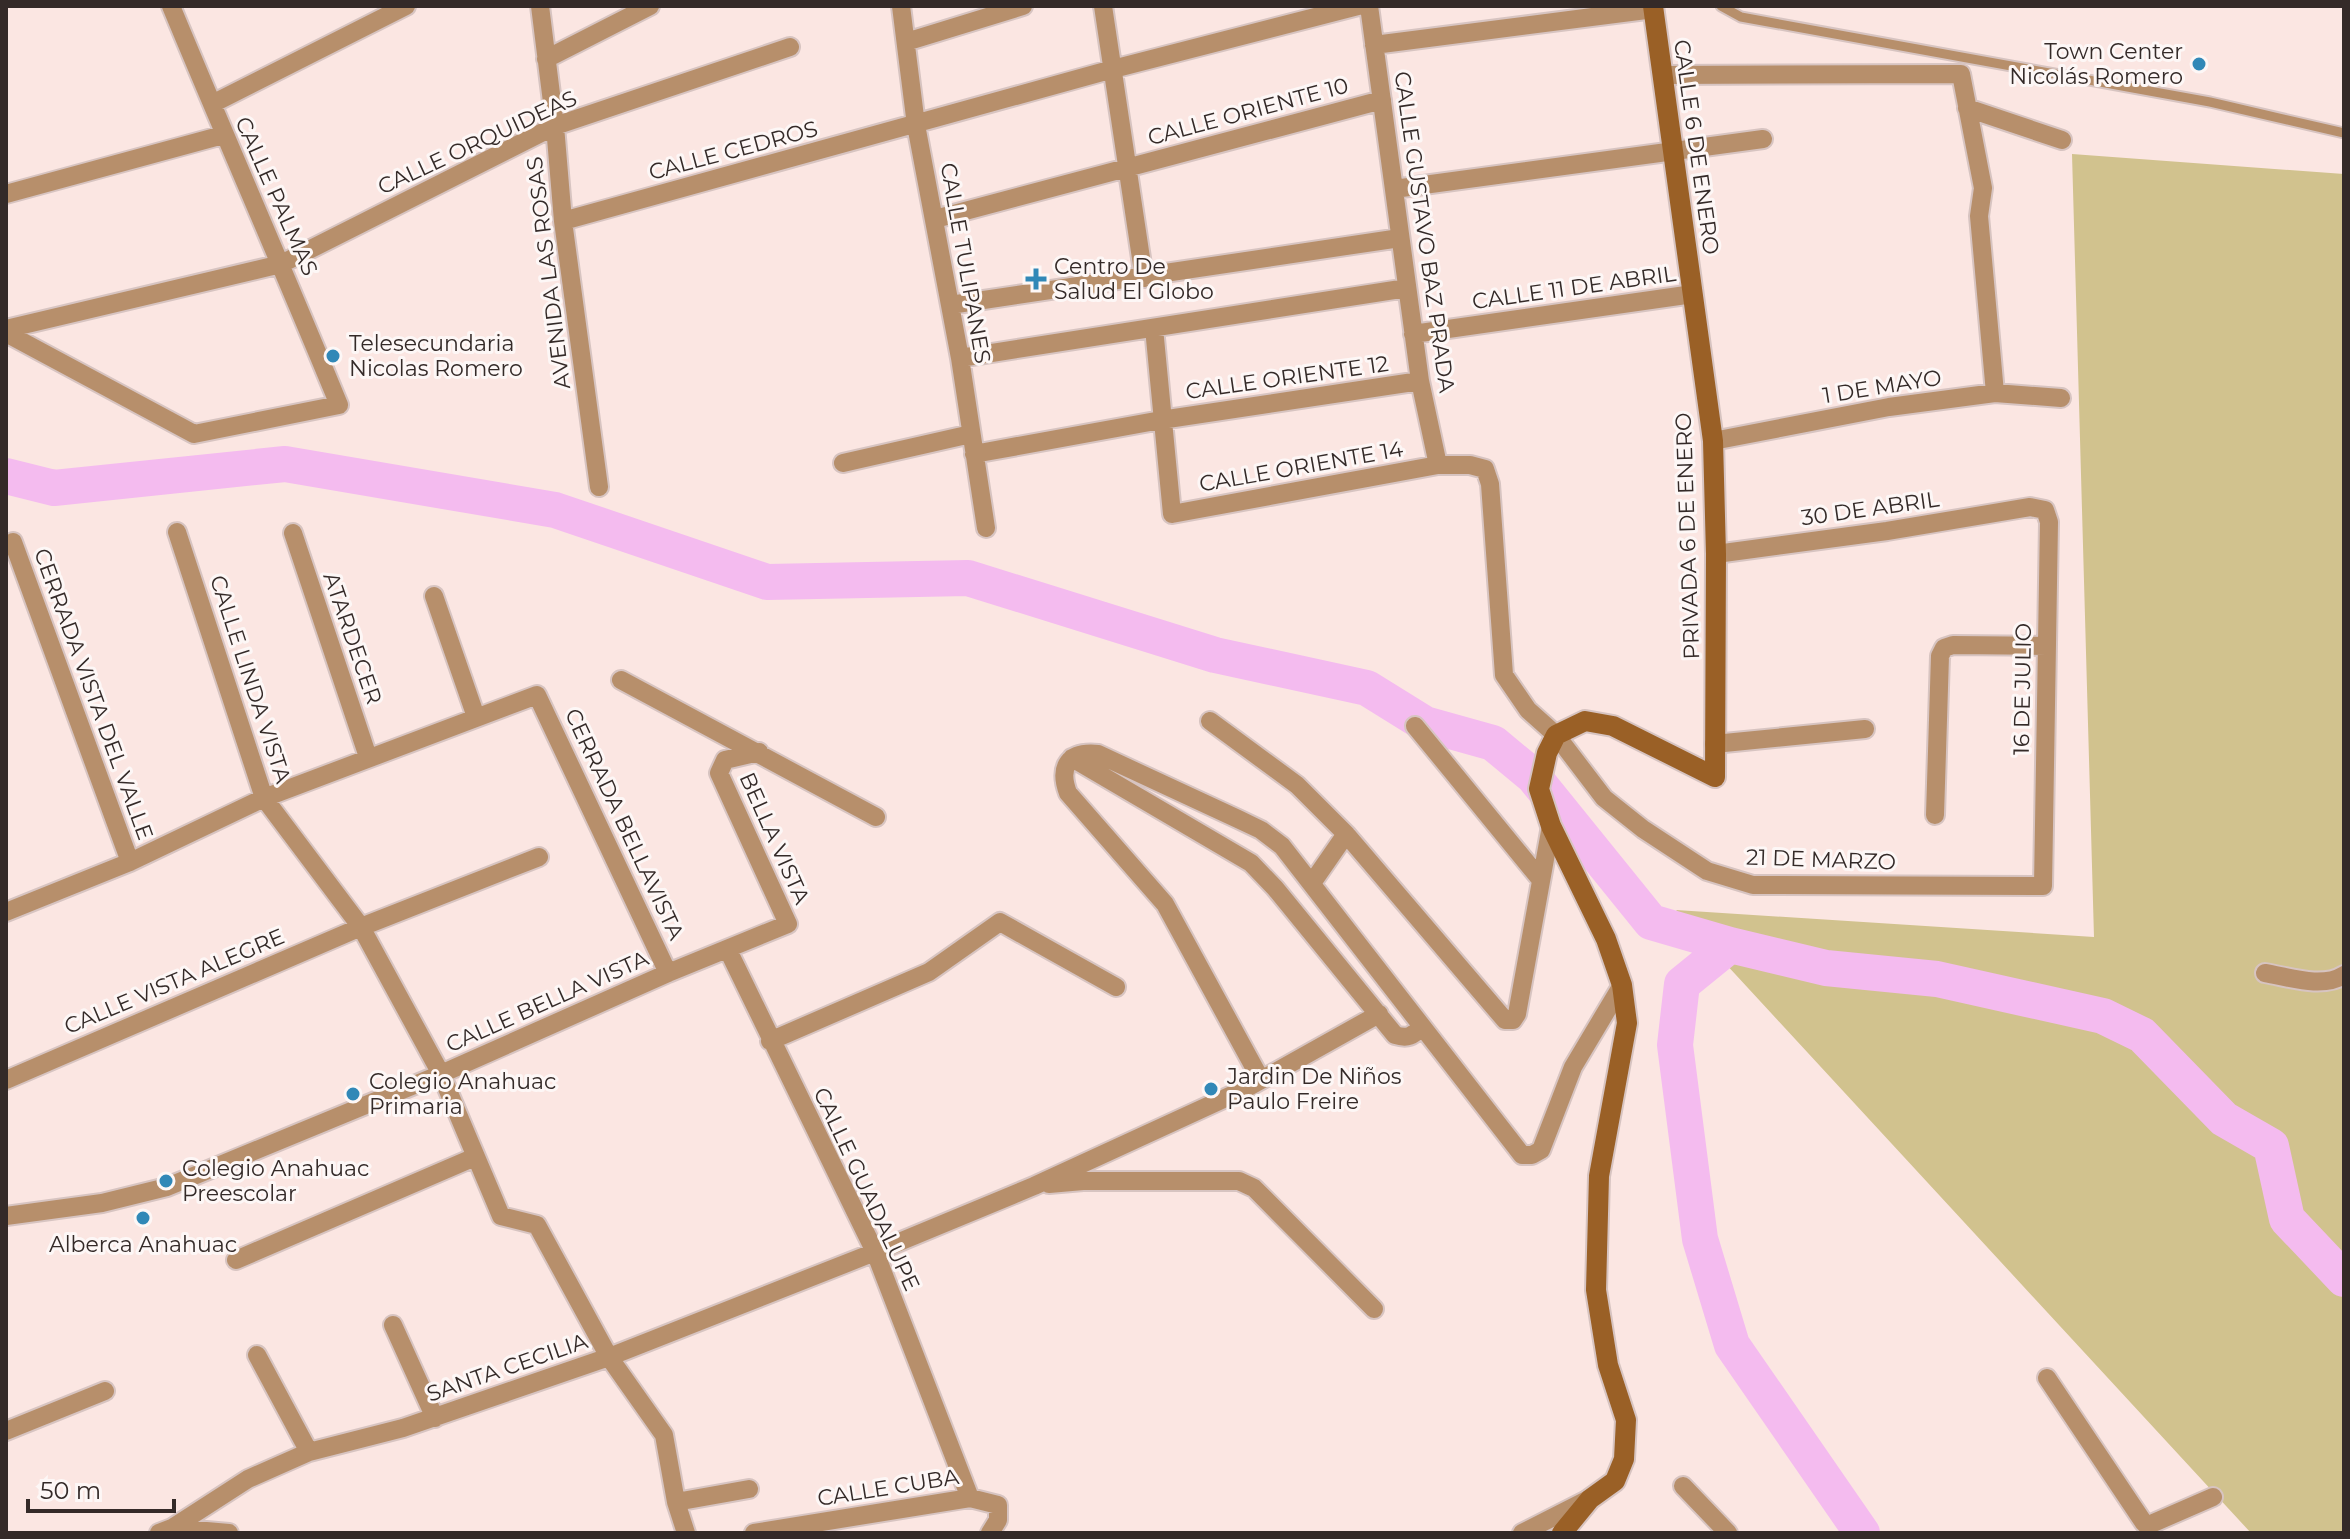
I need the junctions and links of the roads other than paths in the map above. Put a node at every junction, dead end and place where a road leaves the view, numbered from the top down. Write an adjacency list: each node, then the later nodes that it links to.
1 (171, 6): 19 (street, CALLE PALMAS)
2 (406, 6): 19 (street)
3 (540, 6): 15 (street, AVENIDA LAS ROSAS)
4 (650, 6): 15 (street)
5 (901, 6): 12 (street, CALLE TULIPANES)
6 (1023, 6): 12 (street)
7 (1103, 6): 16 (street)
8 (1358, 6): 16 (street, CALLE CEDROS)
9 (1369, 6): 13 (street, CALLE GUSTAVO BAZ PRADA)
10 (1721, 6): 23 (lane)
11 (1654, 8): 13 (street); 17 (street, CALLE 6 DE ENERO)
12 (906, 42): 21 (street, CALLE TULIPANES)
13 (1374, 45): 18 (street, CALLE GUSTAVO BAZ PRADA)
14 (790, 47): 22 (street, CALLE ORQUIDEAS)
15 (546, 59): 22 (street, AVENIDA LAS ROSAS)
16 (1113, 69): 21 (street, CALLE CEDROS); 28 (street)
17 (1663, 75): 20 (street); 27 (street, CALLE 6 DE ENERO)
18 (1382, 100): 28 (street, CALLE ORIENTE 10); 29 (street, CALLE GUSTAVO BAZ PRADA)
19 (212, 104): 24 (street, CALLE PALMAS)
20 (1967, 108): 26 (street); 44 (street)
21 (916, 125): 31 (street, CALLE TULIPANES); 32 (street, CALLE CEDROS)
22 (555, 126): 32 (street, AVENIDA LAS ROSAS); 34 (street, CALLE ORQUIDEAS)
23 (2344, 133)
24 (223, 135): 30 (street); 34 (street, CALLE PALMAS)
25 (1763, 139): 27 (street)
26 (2062, 140)
27 (1673, 151): 29 (street); 37 (street, CALLE 6 DE ENERO)
28 (1128, 169): 31 (street, CALLE ORIENTE 10); 35 (street)
29 (1394, 189): 33 (street, CALLE GUSTAVO BAZ PRADA)
30 (6, 194)
31 (935, 219): 38 (street, CALLE TULIPANES)
32 (563, 221): 52 (street, AVENIDA LAS ROSAS)
33 (1400, 238): 35 (street); 36 (street, CALLE GUSTAVO BAZ PRADA)
34 (281, 264): 40 (street, CALLE ORQUIDEAS); 40 (street, CALLE PALMAS)
35 (1144, 278): 38 (street)
36 (1407, 288): 39 (street); 41 (street, CALLE GUSTAVO BAZ PRADA)
37 (1693, 294): 41 (street, CALLE 11 DE ABRIL); 48 (street, PRIVADA 6 DE ENERO)
38 (950, 305): 42 (street, CALLE TULIPANES)
39 (1154, 328): 42 (street); 46 (street)
40 (6, 331)
41 (1413, 334): 43 (street, CALLE GUSTAVO BAZ PRADA)
42 (960, 358): 47 (street, CALLE TULIPANES)
43 (1420, 381): 46 (street, CALLE ORIENTE 12); 51 (street, CALLE GUSTAVO BAZ PRADA)
44 (1995, 393): 45 (street, 1 DE MAYO); 48 (street, 1 DE MAYO)
45 (2061, 398)
46 (1161, 420): 49 (street, CALLE ORIENTE 12); 51 (street, CALLE ORIENTE 14)
47 (971, 434): 49 (street, CALLE TULIPANES); 50 (street)
48 (1713, 441): 58 (street, PRIVADA 6 DE ENERO)
49 (974, 454): 54 (street, CALLE TULIPANES)
50 (843, 463)
51 (1438, 465): 66 (street, CALLE ORIENTE 14)
52 (599, 487)
53 (2030, 507): 58 (street, 30 DE ABRIL); 60 (street, 16 DE JULIO)
54 (986, 528)
55 (177, 532): 71 (street, CALLE LINDA VISTA)
56 (293, 533): 69 (street, ATARDECER)
57 (13, 542): 77 (street, CERRADA VISTA DEL VALLE)
58 (1716, 554): 67 (street, PRIVADA 6 DE ENERO)
59 (434, 596): 62 (street)
60 (2046, 646): 72 (street); 80 (street, 16 DE JULIO)
61 (621, 680): 68 (street)
62 (476, 717): 69 (street); 85 (street, CERRADA BELLAVISTA)
63 (1210, 721): 75 (street)
64 (1415, 726): 78 (street)
65 (1865, 729): 67 (street)
66 (1556, 735): 67 (street, PRIVADA 6 DE ENERO); 74 (street); 80 (street, 21 DE MARZO)
67 (1714, 744)
68 (759, 752): 73 (street); 82 (street, BELLA VISTA)
69 (368, 757): 71 (street)
70 (1072, 758): 79 (street); 90 (street); 95 (street)
71 (264, 798): 77 (street); 83 (street, CALLE LINDA VISTA)
72 (1935, 815)
73 (876, 817)
74 (1551, 826): 78 (street); 88 (street)
75 (1346, 834): 78 (street); 79 (street)
76 (539, 857): 83 (street, CALLE VISTA ALEGRE)
77 (130, 862): 81 (street)
78 (1541, 880)
79 (1312, 883): 91 (street)
80 (2043, 886)
81 (6, 912)
82 (788, 924): 84 (street, CALLE BELLA VISTA)
83 (361, 927): 93 (street, CALLE LINDA VISTA); 94 (street, CALLE VISTA ALEGRE)
84 (728, 950): 85 (street, CALLE BELLA VISTA); 92 (street, CALLE GUADALUPE)
85 (668, 973): 93 (street, CALLE BELLA VISTA)
86 (2265, 973): 87 (street)
87 (2344, 975)
88 (1622, 985): 91 (street); 114 (street)
89 (1116, 987): 92 (street)
90 (1379, 1014): 91 (street); 95 (street)
91 (1422, 1027)
92 (770, 1041): 99 (street, CALLE GUADALUPE)
93 (441, 1074): 96 (street, CALLE LINDA VISTA); 98 (street, CALLE BELLA VISTA)
94 (6, 1080)
95 (1253, 1084): 97 (street)
96 (475, 1157): 100 (street); 104 (street, CALLE LINDA VISTA)
97 (1034, 1186): 99 (street, SANTA CECILIA); 101 (street)
98 (6, 1216)
99 (875, 1252): 104 (street, SANTA CECILIA); 113 (street, CALLE GUADALUPE)
100 (236, 1260)
101 (1374, 1309)
102 (393, 1325): 107 (street)
103 (257, 1355): 109 (street)
104 (609, 1357): 107 (street, SANTA CECILIA); 115 (street)
105 (2047, 1378): 116 (street)
106 (105, 1391): 108 (street)
107 (435, 1418): 109 (street, SANTA CECILIA)
108 (6, 1431)
109 (309, 1452): 117 (street, SANTA CECILIA)
110 (1683, 1486): 124 (street)
111 (749, 1489): 115 (street)
112 (2213, 1497): 116 (street)
113 (970, 1498): 120 (street, CALLE CUBA); 121 (street, CALLE CUBA)
114 (1590, 1499): 122 (street); 123 (street)
115 (676, 1502): 119 (street)
116 (2143, 1528)
117 (165, 1530): 118 (street)
118 (229, 1533)
119 (686, 1533)
120 (754, 1533)
121 (990, 1533)
122 (1522, 1533)
123 (1562, 1533)
124 (1728, 1533)

